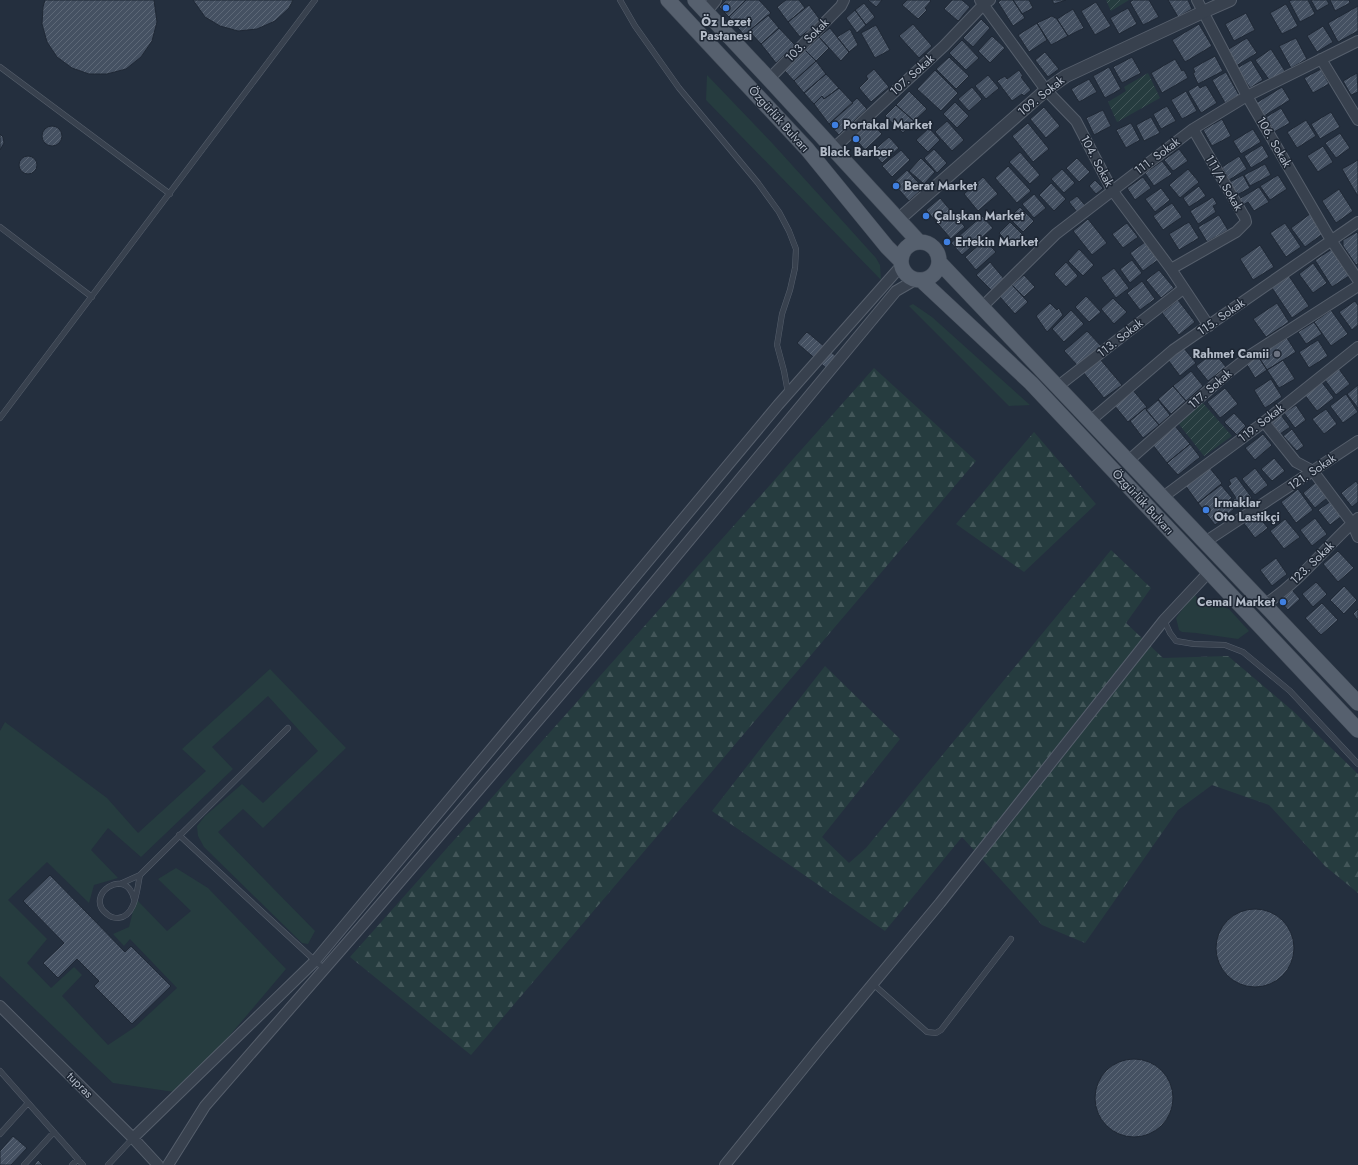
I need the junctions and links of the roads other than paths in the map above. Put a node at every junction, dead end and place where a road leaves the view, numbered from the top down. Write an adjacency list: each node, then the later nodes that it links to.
1 (315, 0): 21 (lane)
2 (620, 0): 39 (lane)
3 (668, 0): 28 (main road, Özgürlük Bulvarı)
4 (695, 0): 9 (main road, Özgürlük Bulvarı)
5 (844, 0): 14 (street, 103. Sokak)
6 (1197, 0): 10 (street, 106. Sokak)
7 (1230, 0): 10 (street, 109. Sokak)
8 (985, 1): 15 (street, 104. Sokak); 19 (street, 107. Sokak)
9 (711, 6): 14 (main road, Özgürlük Bulvarı)
10 (1203, 12): 15 (street, 109. Sokak); 16 (street, 106. Sokak)
11 (1358, 41): 12 (street, 111. Sokak)
12 (1321, 59): 16 (street, 111. Sokak); 17 (street)
13 (0, 67): 21 (lane)
14 (769, 79): 19 (main road, Özgürlük Bulvarı)
15 (1046, 90): 20 (street, 104. Sokak); 22 (street, 109. Sokak)
16 (1247, 96): 18 (street, 111. Sokak); 25 (street, 106. Sokak)
17 (1358, 120)
18 (1193, 129): 20 (street, 111. Sokak); 29 (street, 111/A Sokak)
19 (833, 149): 22 (main road, Özgürlük Bulvarı)
20 (1112, 190): 29 (street, 104. Sokak); 35 (street, 111. Sokak)
21 (170, 194): 34 (lane)
22 (898, 220): 26 (main road, Özgürlük Bulvarı)
23 (1358, 222): 25 (street, 115. Sokak)
24 (0, 227): 34 (lane)
25 (1331, 240): 31 (street, 106. Sokak); 36 (street, 115. Sokak)
26 (919, 242): 27 (main road); 28 (main road)
27 (939, 262): 30 (main road); 35 (main road, Özgürlük Bulvarı)
28 (901, 263): 30 (main road); 39 (street)
29 (1171, 270): 33 (street, 104. Sokak)
30 (918, 280): 50 (main road, Özgürlük Bulvarı); 65 (street)
31 (1358, 280)
32 (1358, 286): 44 (street, 117. Sokak)
33 (1183, 288): 36 (street, 104. Sokak); 38 (street, 113. Sokak)
34 (92, 297): 40 (lane)
35 (982, 308): 38 (main road, Özgürlük Bulvarı)
36 (1209, 326): 41 (street, 115. Sokak)
37 (1358, 348): 42 (street, 119. Sokak)
38 (1057, 387): 41 (main road, Özgürlük Bulvarı)
39 (788, 394): 64 (street)
40 (0, 418)
41 (1090, 421): 44 (main road, Özgürlük Bulvarı)
42 (1264, 422): 45 (street); 46 (street, 119. Sokak)
43 (1358, 441): 45 (street, 121. Sokak)
44 (1128, 461): 46 (main road, Özgürlük Bulvarı)
45 (1313, 471): 47 (street); 49 (street, 121. Sokak)
46 (1163, 497): 49 (main road, Özgürlük Bulvarı)
47 (1355, 520): 48 (street); 51 (street, 123. Sokak)
48 (1358, 537)
49 (1205, 542): 51 (main road, Özgürlük Bulvarı)
50 (1209, 572): 52 (street); 54 (main road, Özgürlük Bulvarı)
51 (1264, 605): 53 (main road, Özgürlük Bulvarı)
52 (1164, 620): 58 (lane); 66 (street)
53 (1339, 683): 54 (street); 55 (main road, Özgürlük Bulvarı)
54 (1324, 694): 57 (main road, Özgürlük Bulvarı)
55 (1356, 698)
56 (288, 728): 59 (lane)
57 (1358, 730)
58 (1358, 764)
59 (179, 835): 60 (lane); 64 (lane)
60 (140, 875): 61 (lane); 62 (lane)
61 (120, 884): 62 (lane); 62 (lane)
62 (134, 899)
63 (1011, 939): 66 (lane)
64 (314, 962): 65 (lane); 72 (street)
65 (324, 969): 79 (street)
66 (873, 984): 80 (street)
67 (0, 1006): 72 (street, tupras)
68 (0, 1071): 69 (lane)
69 (28, 1103): 70 (lane); 71 (lane)
70 (54, 1132): 73 (lane); 74 (lane)
71 (0, 1134)
72 (133, 1138): 77 (lane); 78 (street, tupras)
73 (78, 1159): 75 (lane); 76 (lane)
74 (24, 1165)
75 (72, 1165)
76 (83, 1165)
77 (108, 1165)
78 (158, 1165)
79 (168, 1165)
80 (725, 1165)

